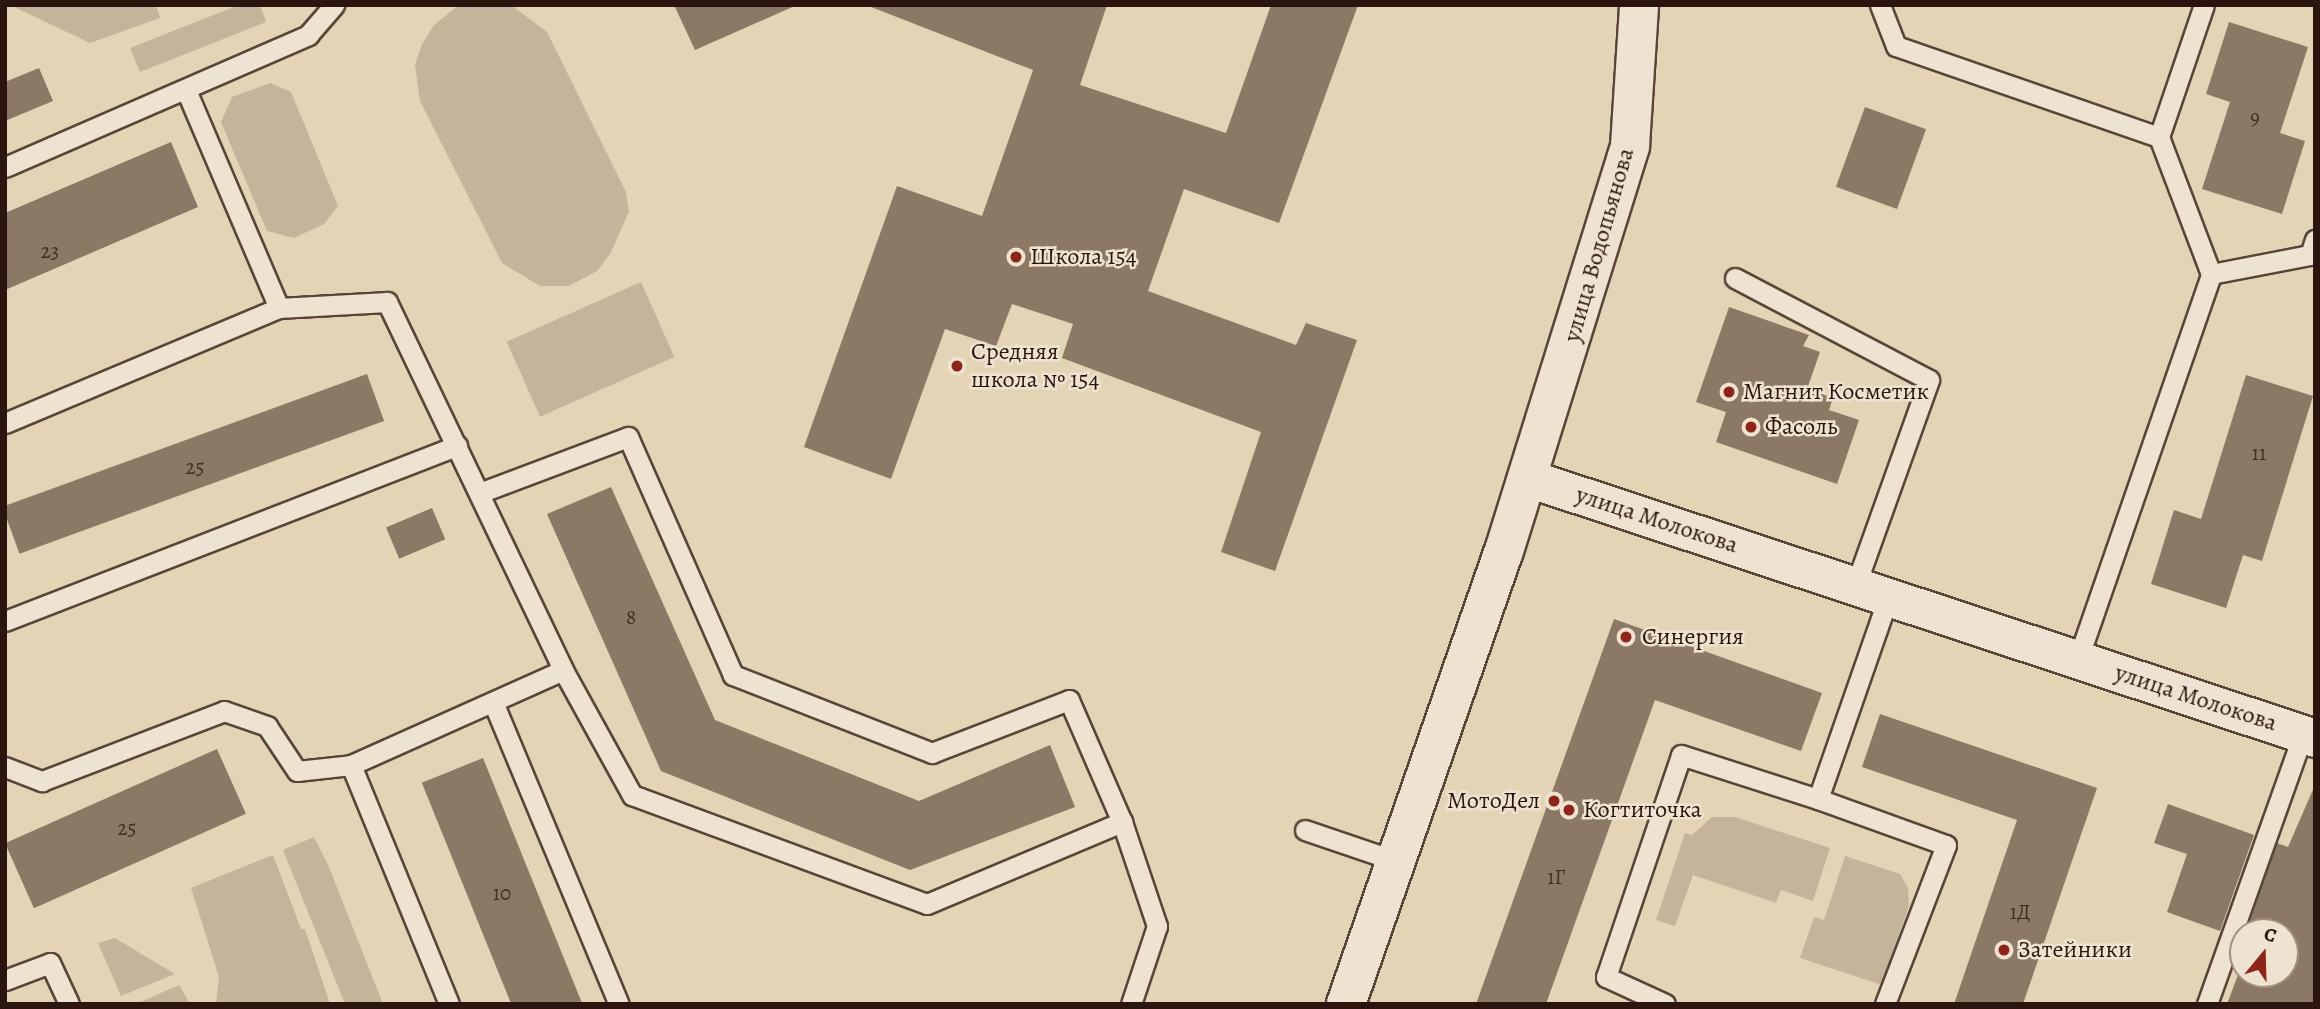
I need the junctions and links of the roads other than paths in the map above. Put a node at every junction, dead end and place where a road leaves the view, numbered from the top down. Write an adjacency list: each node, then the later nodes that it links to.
1 (334, 5): 5 (lane)
2 (1639, 5): 14 (street, улица Водопьянова)
3 (1880, 5): 6 (lane)
4 (2204, 5): 6 (lane)
5 (186, 90): 7 (lane); 11 (lane)
6 (2159, 136): 9 (lane)
7 (5, 167)
8 (2315, 240): 9 (lane)
9 (2211, 274): 18 (lane)
10 (1735, 278): 16 (lane)
11 (279, 308): 12 (lane); 13 (lane)
12 (5, 423)
13 (457, 446): 15 (lane); 17 (lane)
14 (1528, 478): 16 (street, улица Молокова); 27 (street)
15 (479, 493): 19 (lane); 25 (lane)
16 (1872, 590): 18 (street, улица Молокова); 24 (lane)
17 (5, 621)
18 (2078, 659): 21 (street, улица Молокова)
19 (563, 670): 20 (lane); 25 (lane)
20 (493, 702): 22 (lane); 31 (lane)
21 (2309, 736): 36 (lane)
22 (351, 765): 23 (lane); 30 (lane)
23 (5, 767)
24 (1818, 799): 34 (lane); 35 (lane)
25 (1122, 822): 32 (lane)
26 (1305, 830): 27 (lane)
27 (1396, 861): 33 (street)
28 (5, 980): 29 (lane)
29 (69, 1004)
30 (449, 1004)
31 (619, 1004)
32 (1130, 1004)
33 (1346, 1004)
34 (1665, 1004)
35 (1885, 1004)
36 (2207, 1004)

